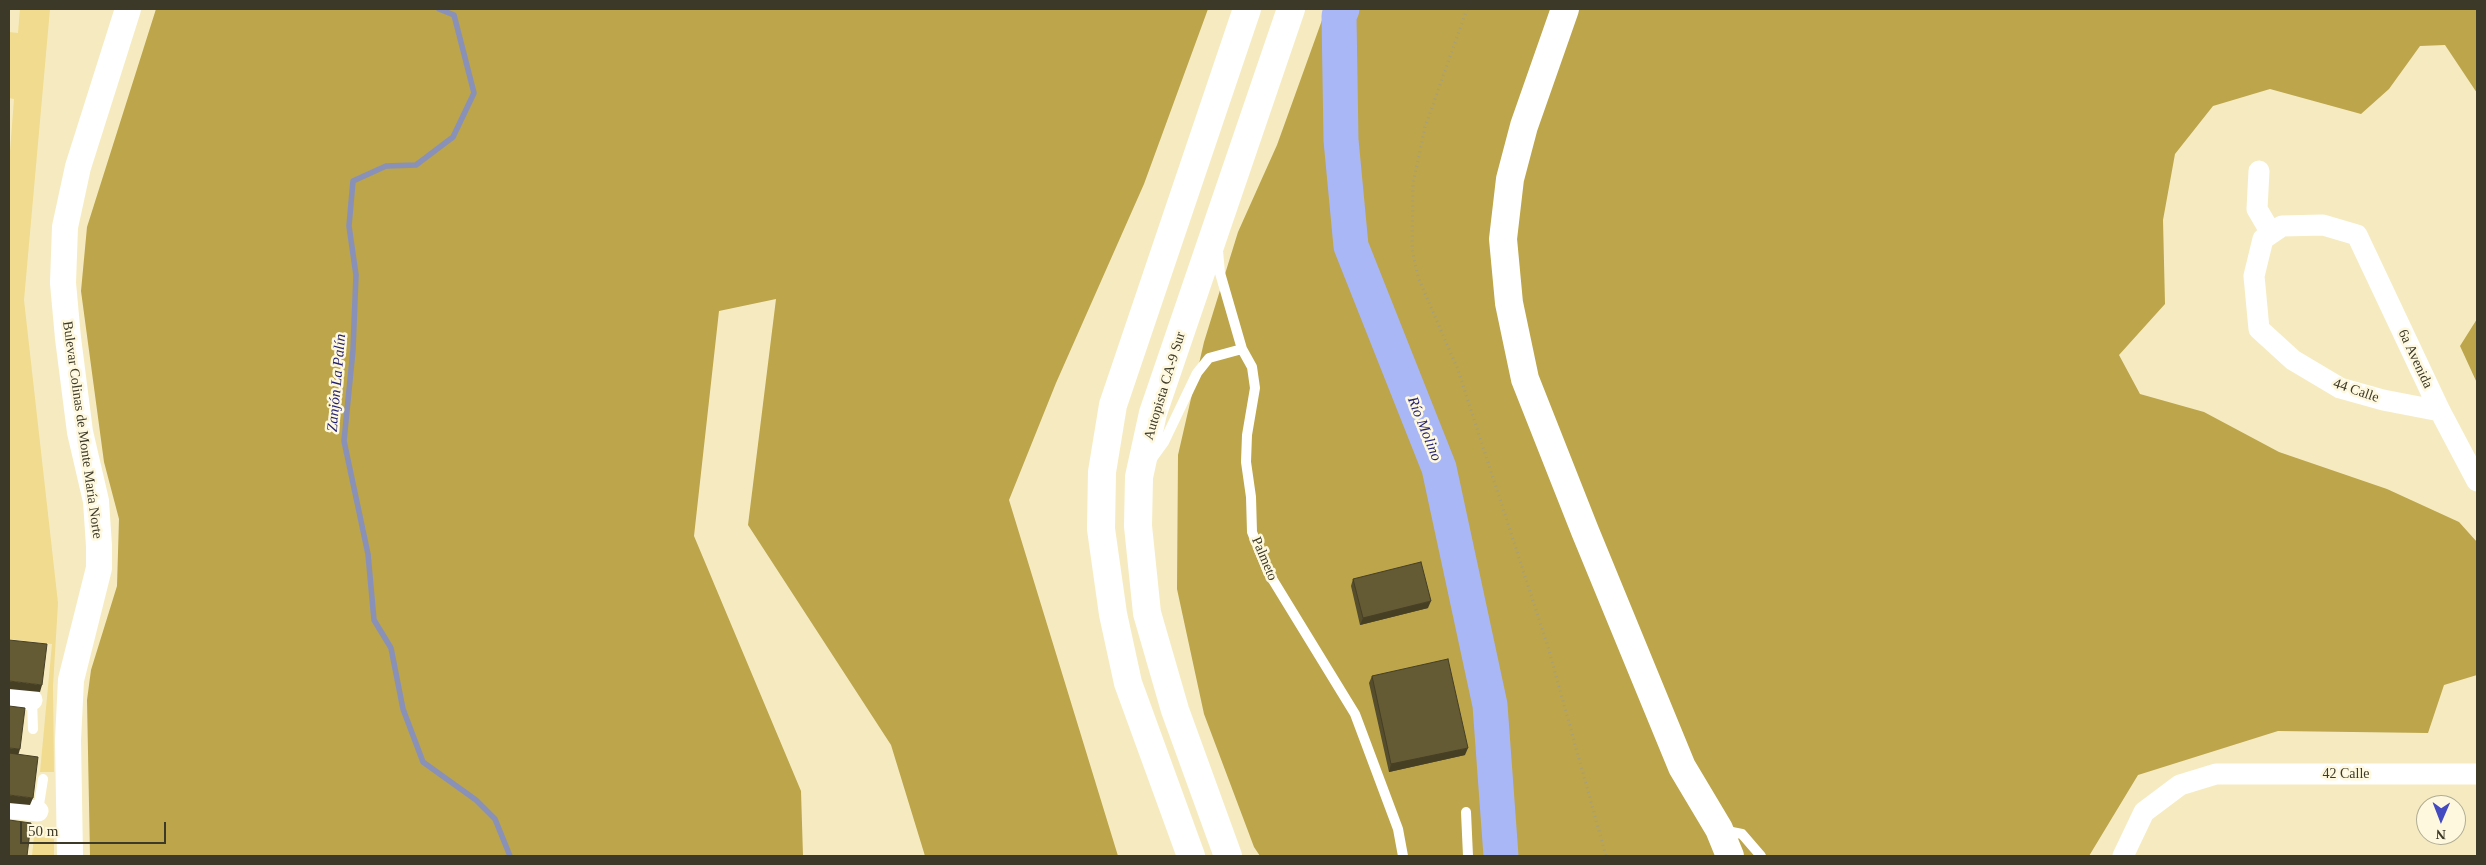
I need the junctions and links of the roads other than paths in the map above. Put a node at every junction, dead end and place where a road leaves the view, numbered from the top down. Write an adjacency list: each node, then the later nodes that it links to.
1 (128, 9): 21 (street, Bulevar Colinas de Monte María Norte)
2 (1247, 9): 22 (main road)
3 (1291, 9): 6 (main road, Autopista CA-9 Sur)
4 (1565, 9): 20 (main road)
5 (2259, 171): 7 (street)
6 (1216, 231): 8 (lane, Palmeto); 10 (main road, Autopista CA-9 Sur)
7 (2267, 236): 9 (street, 6a Avenida); 9 (street, 44 Calle)
8 (1242, 349): 10 (lane); 24 (lane, Palmeto)
9 (2440, 411): 11 (street, 6a Avenida)
10 (1139, 478): 23 (main road, Autopista CA-9 Sur)
11 (2477, 481)
12 (9, 698): 13 (street)
13 (32, 700): 14 (lane)
14 (33, 729)
15 (2477, 774): 28 (street, 42 Calle)
16 (43, 779): 18 (lane)
17 (9, 808): 18 (street)
18 (38, 811)
19 (1466, 812): 25 (lane)
20 (1719, 829): 26 (main road); 27 (lane)
21 (70, 856)
22 (1191, 856)
23 (1228, 856)
24 (1403, 856)
25 (1468, 856)
26 (1730, 856)
27 (1761, 856)
28 (2123, 856)

